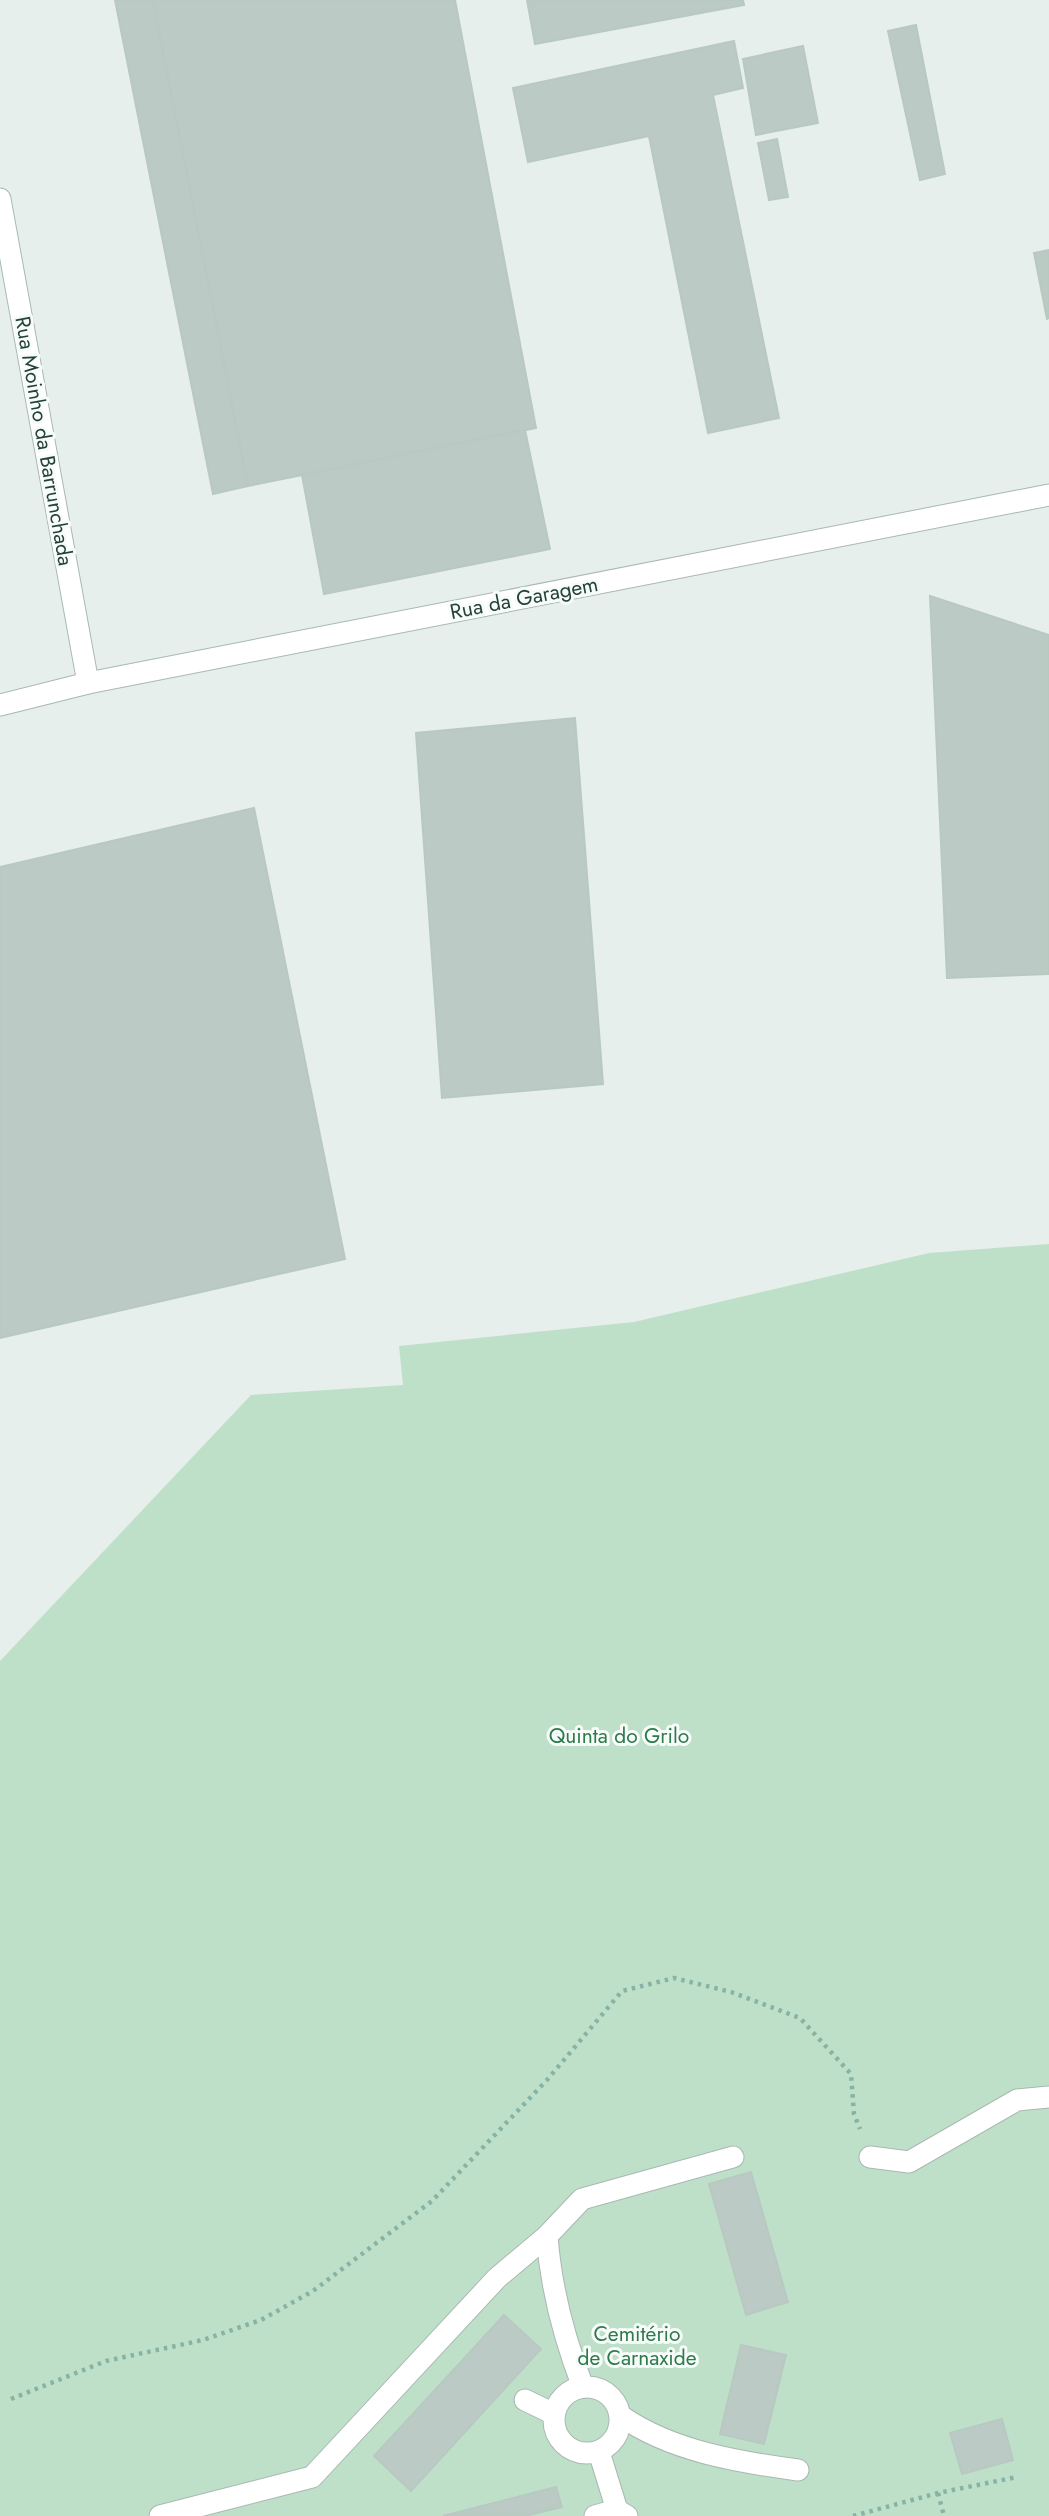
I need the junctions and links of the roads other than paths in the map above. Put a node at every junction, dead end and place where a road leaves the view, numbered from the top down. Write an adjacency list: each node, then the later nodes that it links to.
1 (0, 199): 3 (street, Rua Moinho da Barrunchada)
2 (1049, 495): 3 (street, Rua da Garagem)
3 (88, 683): 4 (street, Rua da Garagem)
4 (0, 705)
5 (1049, 2097): 7 (street)
6 (733, 2157): 8 (street)
7 (870, 2157)
8 (547, 2236): 9 (street); 16 (street)
9 (583, 2387): 11 (street); 12 (street)
10 (525, 2400): 11 (street)
11 (554, 2414): 13 (street)
12 (621, 2416): 13 (street); 14 (street)
13 (599, 2452): 15 (street)
14 (798, 2470)
15 (622, 2513): 17 (street)
16 (160, 2516)
17 (595, 2516)

